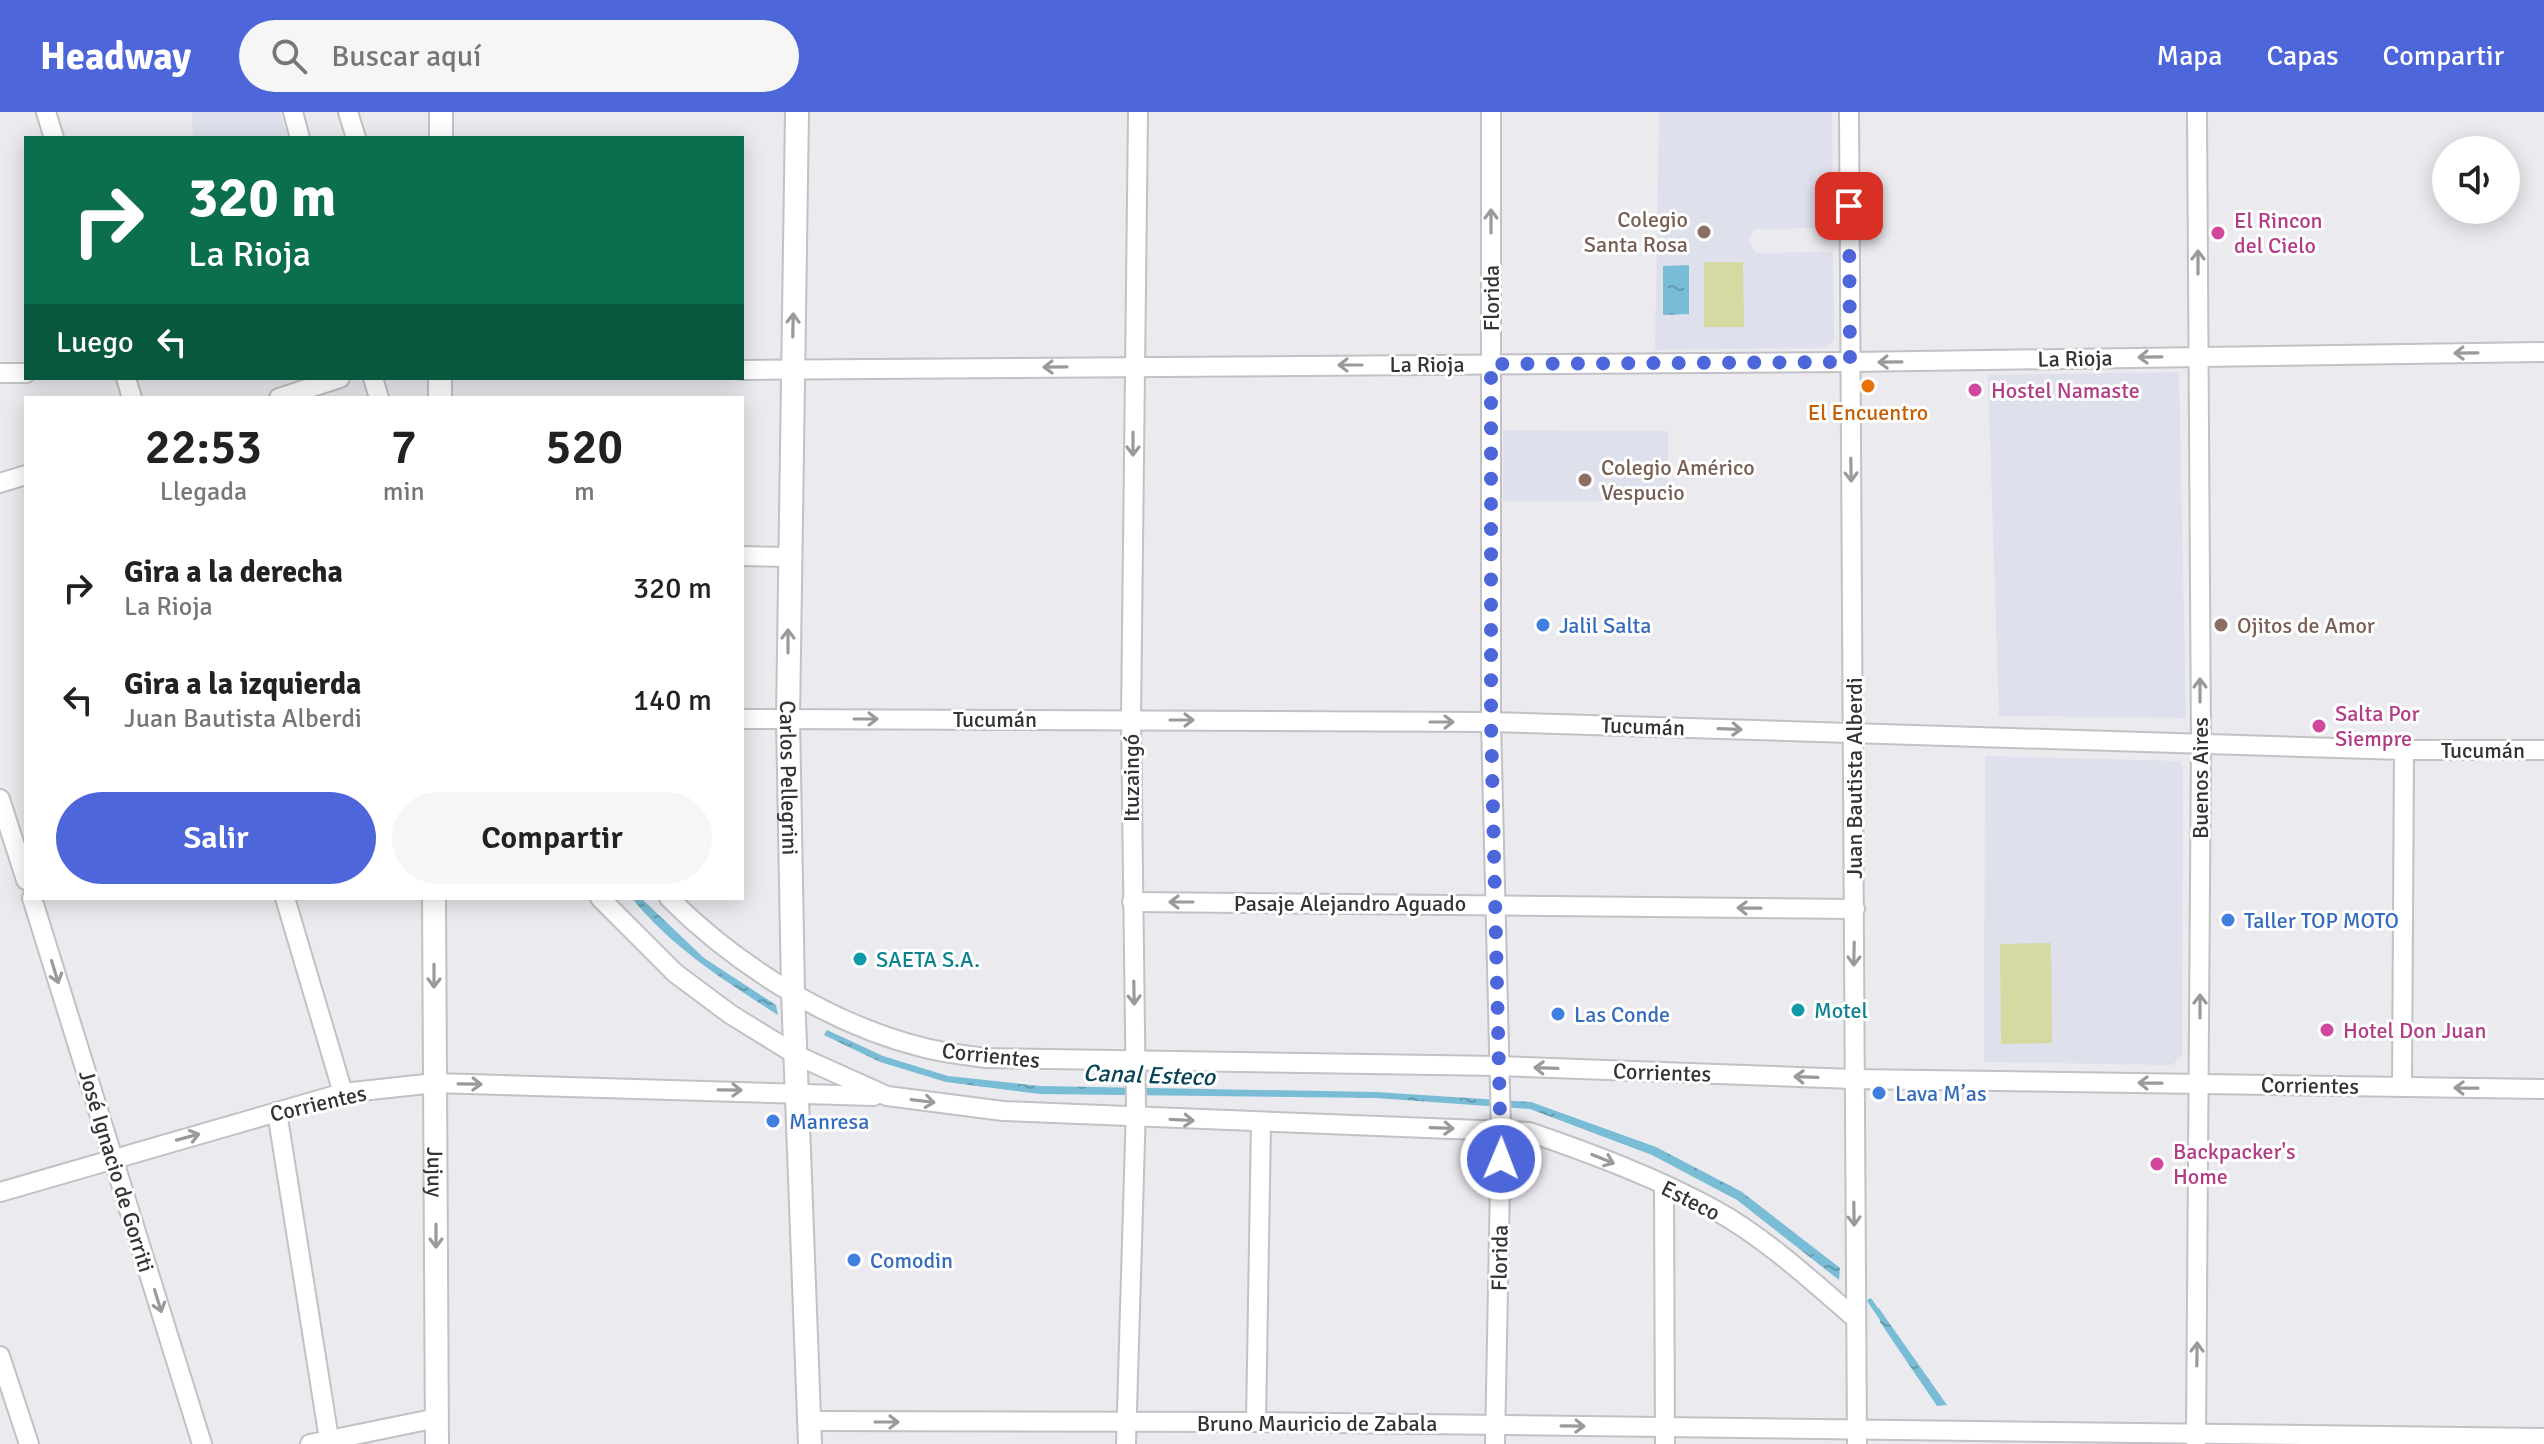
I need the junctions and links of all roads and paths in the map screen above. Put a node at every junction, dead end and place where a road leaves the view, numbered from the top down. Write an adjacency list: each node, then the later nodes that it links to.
1 (46, 112): 10 (street)
2 (293, 112): 11 (street)
3 (348, 112): 12 (street)
4 (441, 112): 13 (main road)
5 (797, 112): 20 (main road, Carlos Pellegrini, one-way to 5)
6 (1138, 112): 18 (street, Ituzaingó)
7 (1491, 112): 17 (street, Florida, one-way to 7)
8 (1849, 112): 16 (street, Juan Bautista Alberdi)
9 (2197, 112): 15 (street, Buenos Aires, one-way to 9)
10 (53, 136)
11 (299, 136)
12 (355, 136)
13 (441, 136)
14 (2544, 352): 15 (street, La Rioja, one-way to 15)
15 (2199, 356): 16 (street, La Rioja, one-way to 16); 34 (street, Buenos Aires, one-way to 15)
16 (1850, 362): 17 (street, La Rioja); 33 (street, Juan Bautista Alberdi, one-way to 33)
17 (1491, 364): 18 (street, La Rioja, one-way to 18); 32 (street, Florida)
18 (1133, 366): 20 (street, La Rioja, one-way to 20); 31 (street, Ituzaingó, one-way to 31)
19 (744, 370): 20 (street, La Rioja)
20 (792, 370): 28 (main road, Carlos Pellegrini)
21 (0, 373): 22 (street)
22 (24, 373)
23 (334, 380): 24 (street)
24 (285, 396)
25 (24, 476): 26 (street)
26 (0, 483)
27 (744, 556): 28 (street)
28 (788, 557): 30 (main road, Carlos Pellegrini, one-way to 28)
29 (744, 719): 30 (street, Tucumán)
30 (788, 719): 31 (street, Tucumán, one-way to 31); 48 (main road, Carlos Pellegrini)
31 (1131, 719): 32 (street, Tucumán, one-way to 32); 45 (street, Ituzaingó)
32 (1491, 722): 33 (street, Tucumán, one-way to 33); 46 (street, Florida)
33 (1854, 732): 34 (street, Tucumán); 47 (street, Juan Bautista Alberdi)
34 (2201, 744): 35 (street, Tucumán); 54 (street, Buenos Aires, one-way to 34)
35 (2404, 750): 36 (street, Tucumán); 55 (street)
36 (2544, 750)
37 (0, 799): 38 (street)
38 (12, 832): 39 (street)
39 (24, 873)
40 (33, 900): 64 (street, José Ignacio de Gorriti, one-way to 64)
41 (286, 900): 58 (street)
42 (434, 900): 53 (main road, Jujuy, one-way to 53)
43 (602, 900): 49 (street)
44 (671, 900): 48 (street)
45 (1132, 902): 46 (street, Pasaje Alejandro Aguado, one-way to 45); 50 (street, Ituzaingó, one-way to 50)
46 (1496, 904): 47 (street, Pasaje Alejandro Aguado, one-way to 46); 51 (street, Florida)
47 (1855, 909): 52 (street, Juan Bautista Alberdi, one-way to 52)
48 (793, 992): 49 (main road, Carlos Pellegrini); 50 (street, Corrientes)
49 (798, 1056): 57 (main road, Carlos Pellegrini); 59 (street, Corrientes)
50 (1136, 1069): 51 (street, Corrientes); 61 (street, Ituzaingó)
51 (1500, 1074): 52 (street, Corrientes, one-way to 51); 63 (street, Florida)
52 (1853, 1079): 54 (street, Corrientes, one-way to 52); 67 (street, Juan Bautista Alberdi, one-way to 67)
53 (435, 1083): 57 (street, Corrientes, one-way to 57); 58 (street, Corrientes); 69 (main road, Jujuy, one-way to 69)
54 (2200, 1084): 55 (street, Corrientes); 78 (street, Buenos Aires, one-way to 54)
55 (2402, 1087): 56 (street, Corrientes, one-way to 55)
56 (2544, 1089)
57 (799, 1092): 59 (street, Corrientes); 70 (main road, Carlos Pellegrini)
58 (343, 1093): 60 (street, Corrientes)
59 (887, 1096): 61 (street, Corrientes, one-way to 61)
60 (277, 1112): 64 (street, Corrientes, one-way to 60); 80 (street)
61 (1136, 1112): 62 (street, Corrientes, one-way to 62); 72 (street, Ituzaingó)
62 (1261, 1123): 63 (street, Corrientes, one-way to 63); 71 (street)
63 (1501, 1124): 65 (street, Esteco, one-way to 65); 73 (street, Florida)
64 (113, 1158): 66 (street, Corrientes); 82 (street, José Ignacio de Gorriti, one-way to 82)
65 (1664, 1185): 67 (street, Esteco); 74 (street)
66 (0, 1192)
67 (1856, 1319): 75 (street, Juan Bautista Alberdi)
68 (0, 1356): 81 (street)
69 (437, 1418): 80 (street); 84 (main road, Jujuy)
70 (809, 1421): 72 (street, Bruno Mauricio de Zabala, one-way to 72); 85 (main road, Carlos Pellegrini)
71 (1256, 1422): 72 (street, Bruno Mauricio de Zabala); 73 (street, Bruno Mauricio de Zabala)
72 (1127, 1423): 86 (street, Ituzaingó)
73 (1495, 1425): 74 (street, Bruno Mauricio de Zabala, one-way to 74); 87 (street, Florida)
74 (1665, 1436): 75 (street, Bruno Mauricio de Zabala)
75 (1857, 1436): 76 (street, Bruno Mauricio de Zabala)
76 (1921, 1437): 77 (street, Bruno Mauricio de Zabala)
77 (1988, 1437): 78 (street, Bruno Mauricio de Zabala)
78 (2196, 1438): 79 (street, Bruno Mauricio de Zabala)
79 (2544, 1438)
80 (329, 1439): 83 (street)
81 (29, 1444)
82 (202, 1444)
83 (310, 1444)
84 (437, 1444)
85 (810, 1444)
86 (1126, 1444)
87 (1495, 1444)

